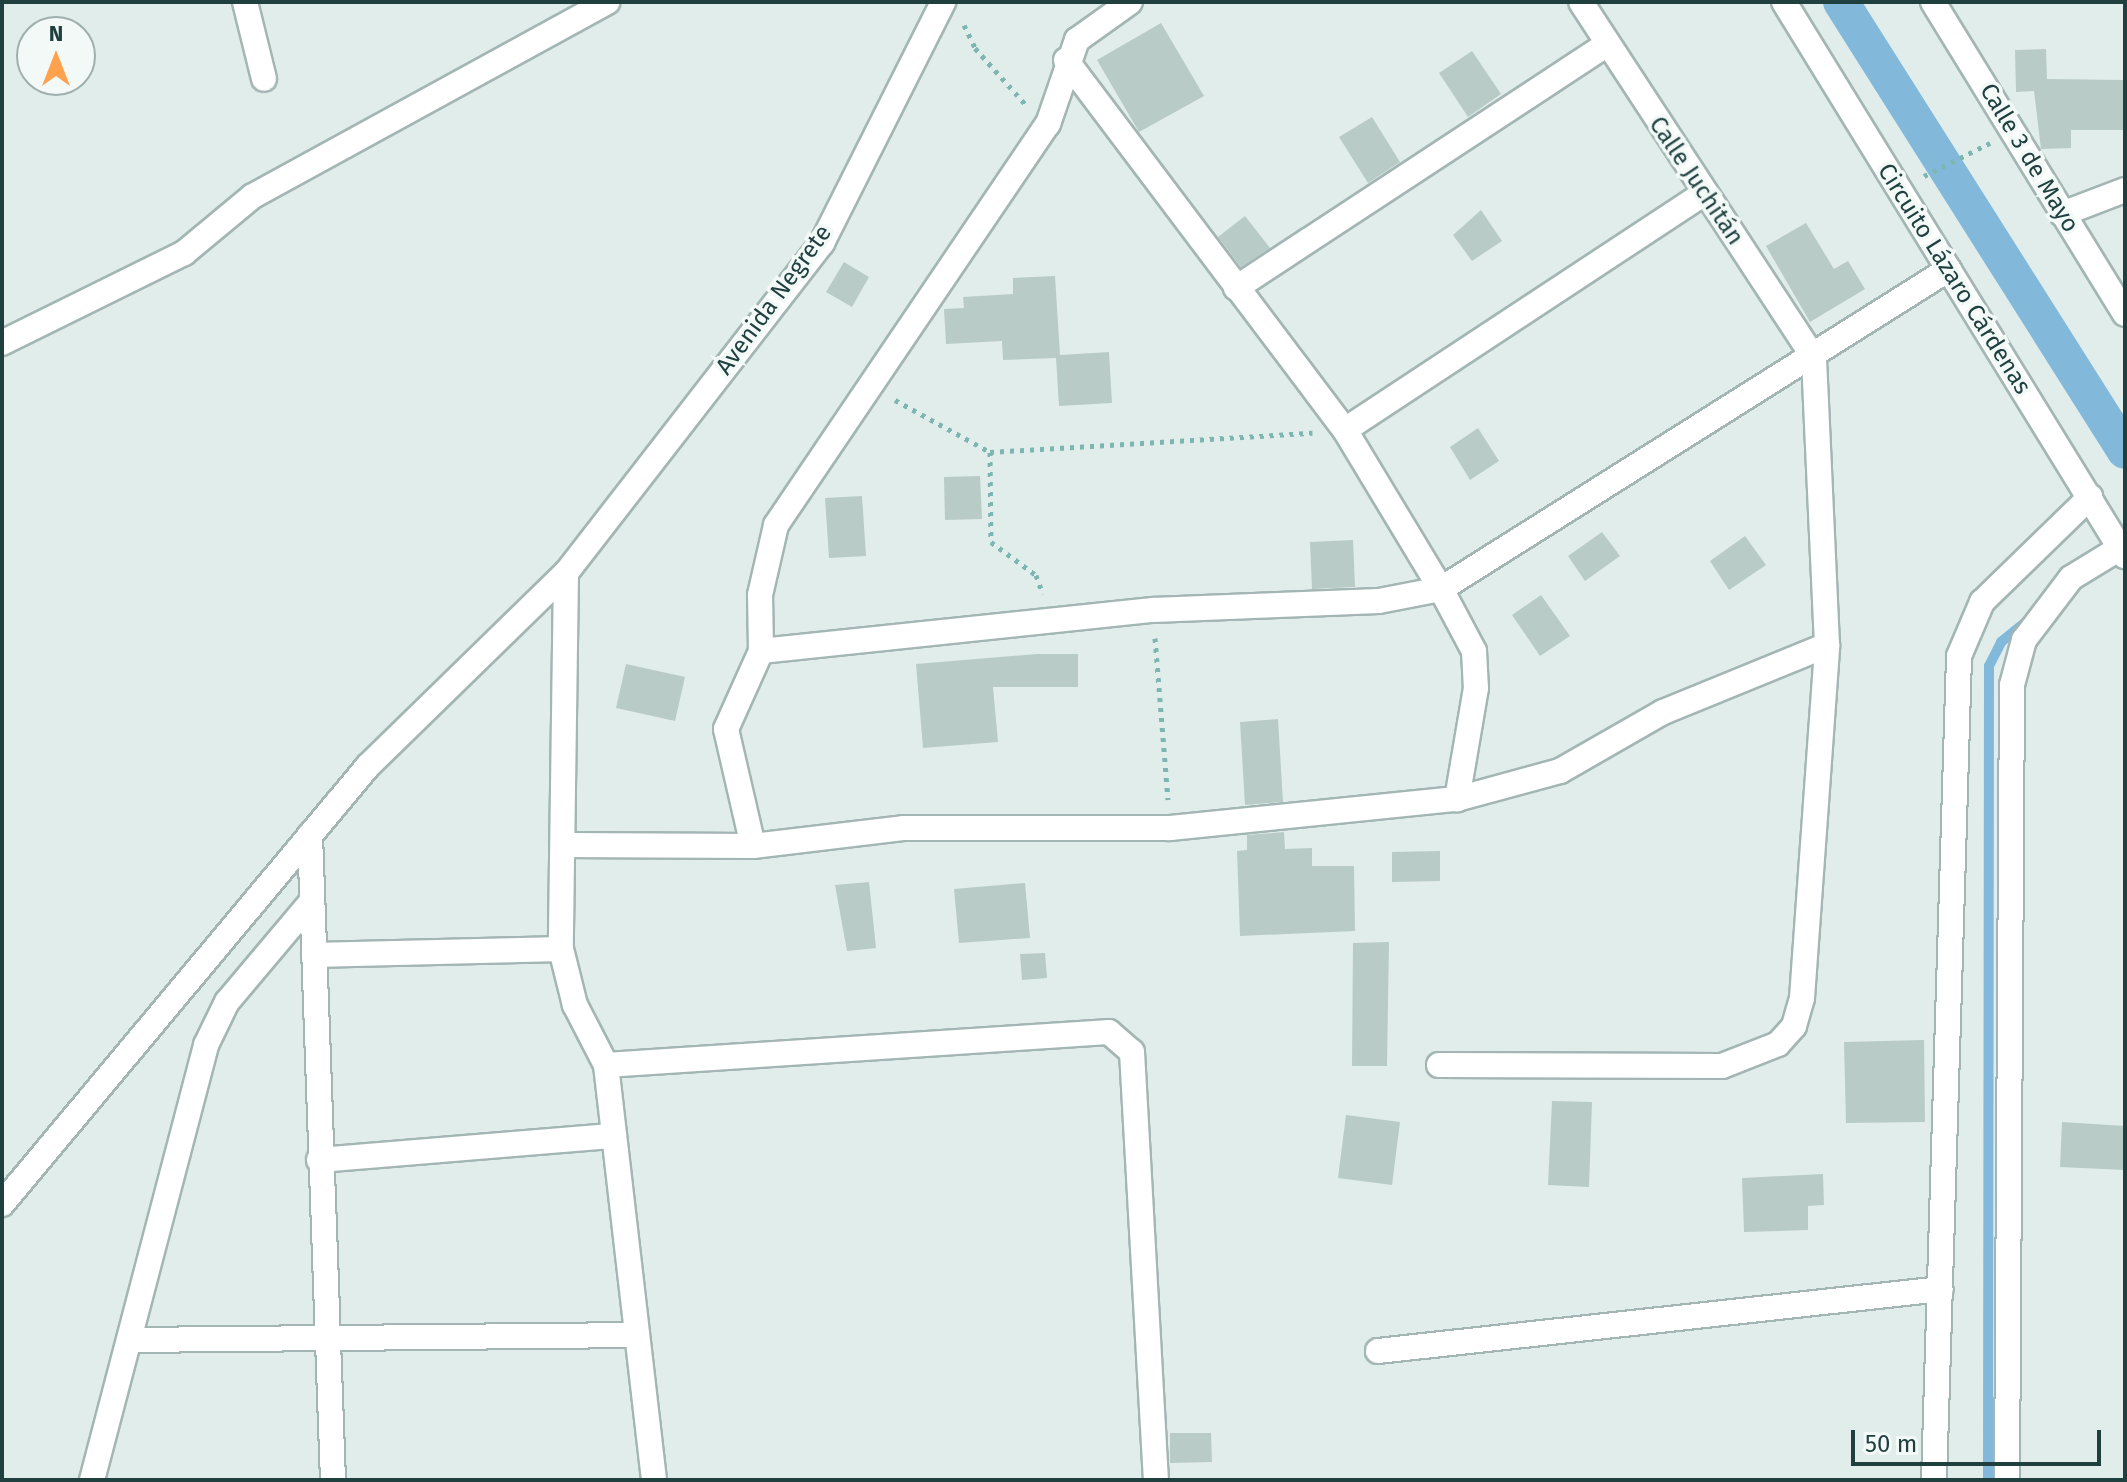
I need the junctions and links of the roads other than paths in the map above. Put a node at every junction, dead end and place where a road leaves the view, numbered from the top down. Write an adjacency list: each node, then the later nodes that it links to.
1 (245, 2): 10 (street)
2 (607, 2): 17 (street)
3 (1130, 2): 9 (street)
4 (1581, 2): 8 (street, Calle Juchitán)
5 (1784, 2): 14 (street, Circuito Lázaro Cárdenas)
6 (1933, 2): 13 (street, Calle 3 de Mayo)
7 (951, 8): 22 (street, Avenida Negrete)
8 (1606, 45): 12 (street, Calle Juchitán); 15 (street)
9 (1066, 60): 15 (street); 25 (street)
10 (264, 79)
11 (2125, 190): 13 (street)
12 (1704, 193): 18 (street, Calle Juchitán); 19 (street)
13 (2062, 214): 16 (street, Calle 3 de Mayo)
14 (1949, 269): 18 (street); 20 (street, Circuito Lázaro Cárdenas)
15 (1236, 288): 19 (street)
16 (2125, 314)
17 (2, 343)
18 (1814, 358): 23 (street); 24 (street)
19 (1345, 430): 23 (street)
20 (2090, 497): 21 (street, Circuito Lázaro Cárdenas); 38 (street)
21 (2122, 552): 48 (street)
22 (566, 573): 27 (street, Avenida Negrete); 28 (street)
23 (1441, 589): 25 (street); 26 (street)
24 (1827, 645): 26 (street); 34 (street)
25 (761, 651): 29 (street)
26 (1457, 799): 29 (street)
27 (310, 835): 30 (street); 37 (street, Avenida Negrete)
28 (563, 845): 29 (street); 31 (street)
29 (753, 846)
30 (312, 901): 32 (street); 41 (street)
31 (561, 949): 32 (street); 33 (street)
32 (314, 955): 36 (street)
33 (606, 1065): 35 (street); 46 (street)
34 (1439, 1065)
35 (614, 1136): 36 (street); 39 (street)
36 (319, 1160): 40 (street)
37 (2, 1204)
38 (1941, 1289): 42 (street); 47 (street)
39 (637, 1335): 40 (street); 45 (street)
40 (325, 1336): 41 (street); 44 (street)
41 (129, 1340): 43 (street)
42 (1378, 1351)
43 (92, 1480)
44 (333, 1480)
45 (654, 1480)
46 (1156, 1480)
47 (1934, 1480)
48 (2007, 1480)

